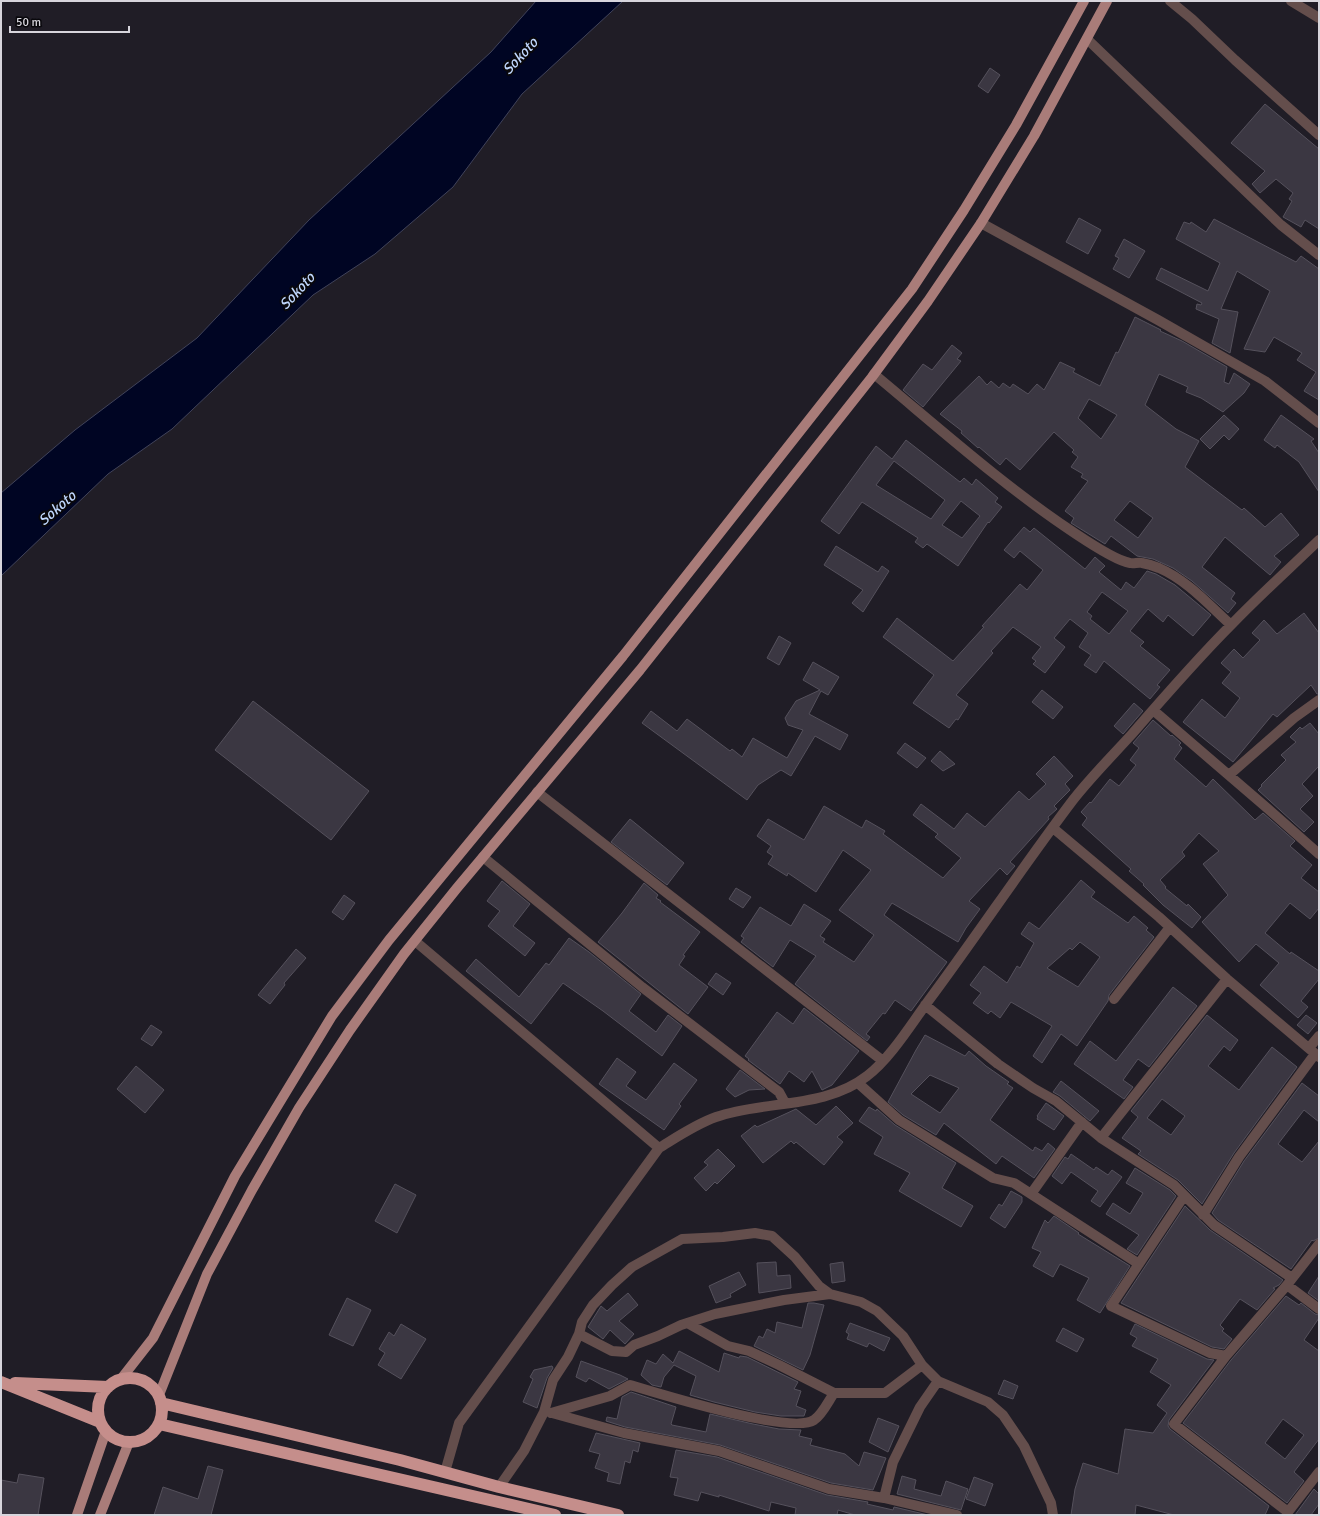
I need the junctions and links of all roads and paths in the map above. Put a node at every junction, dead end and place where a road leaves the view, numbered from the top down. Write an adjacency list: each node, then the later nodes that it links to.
1 (1084, 1): 46 (main road)
2 (1107, 1): 6 (main road)
3 (1170, 1): 7 (street)
4 (1291, 1): 5 (street)
5 (1319, 18)
6 (1087, 39): 8 (main road); 9 (street)
7 (1319, 135)
8 (981, 223): 10 (main road); 11 (street)
9 (1319, 255)
10 (874, 374): 13 (street); 17 (main road)
11 (1319, 423)
12 (1319, 540): 13 (street)
13 (1231, 625): 15 (street)
14 (1319, 700): 16 (street)
15 (1153, 710): 16 (street); 18 (street)
16 (1228, 775): 19 (street)
17 (537, 792): 20 (main road); 28 (street)
18 (1053, 828): 21 (street); 25 (street)
19 (1319, 854)
20 (483, 857): 22 (main road); 30 (street)
21 (1170, 927): 23 (street); 24 (street)
22 (415, 941): 33 (street); 51 (main road)
23 (1227, 979): 27 (street); 32 (street)
24 (1114, 999)
25 (925, 1005): 28 (street); 31 (street)
26 (1319, 1036): 27 (street)
27 (1314, 1053): 36 (street)
28 (883, 1061): 29 (street)
29 (858, 1083): 30 (street); 34 (street)
30 (785, 1103): 33 (street)
31 (1082, 1122): 32 (street); 34 (street)
32 (1101, 1138): 35 (street)
33 (659, 1148): 56 (street)
34 (1031, 1194): 38 (street)
35 (1184, 1196): 36 (street); 38 (street)
36 (1203, 1215): 39 (street)
37 (1319, 1244): 39 (street)
38 (1139, 1264): 44 (street)
39 (1290, 1281): 41 (street); 44 (street)
40 (830, 1294): 42 (street); 43 (street); 45 (street)
41 (1319, 1309)
42 (689, 1324): 43 (street); 50 (street)
43 (579, 1334): 52 (street)
44 (1226, 1356): 57 (street)
45 (922, 1365): 47 (street); 50 (street)
46 (121, 1379): 49 (highway); 51 (highway)
47 (938, 1381): 59 (street); 65 (street)
48 (4, 1382): 49 (highway); 54 (highway)
49 (108, 1387): 54 (highway)
50 (834, 1394): 52 (street)
51 (160, 1399): 53 (highway); 56 (highway)
52 (548, 1413): 58 (street); 59 (street)
53 (159, 1424): 55 (highway); 62 (highway)
54 (103, 1426): 55 (highway); 60 (main road)
55 (129, 1442): 61 (main road)
56 (445, 1472): 58 (highway)
57 (1319, 1472)
58 (500, 1487): 63 (highway)
59 (884, 1498): 64 (street)
60 (77, 1515)
61 (100, 1515)
62 (555, 1515)
63 (618, 1515)
64 (957, 1515)
65 (1053, 1515)

